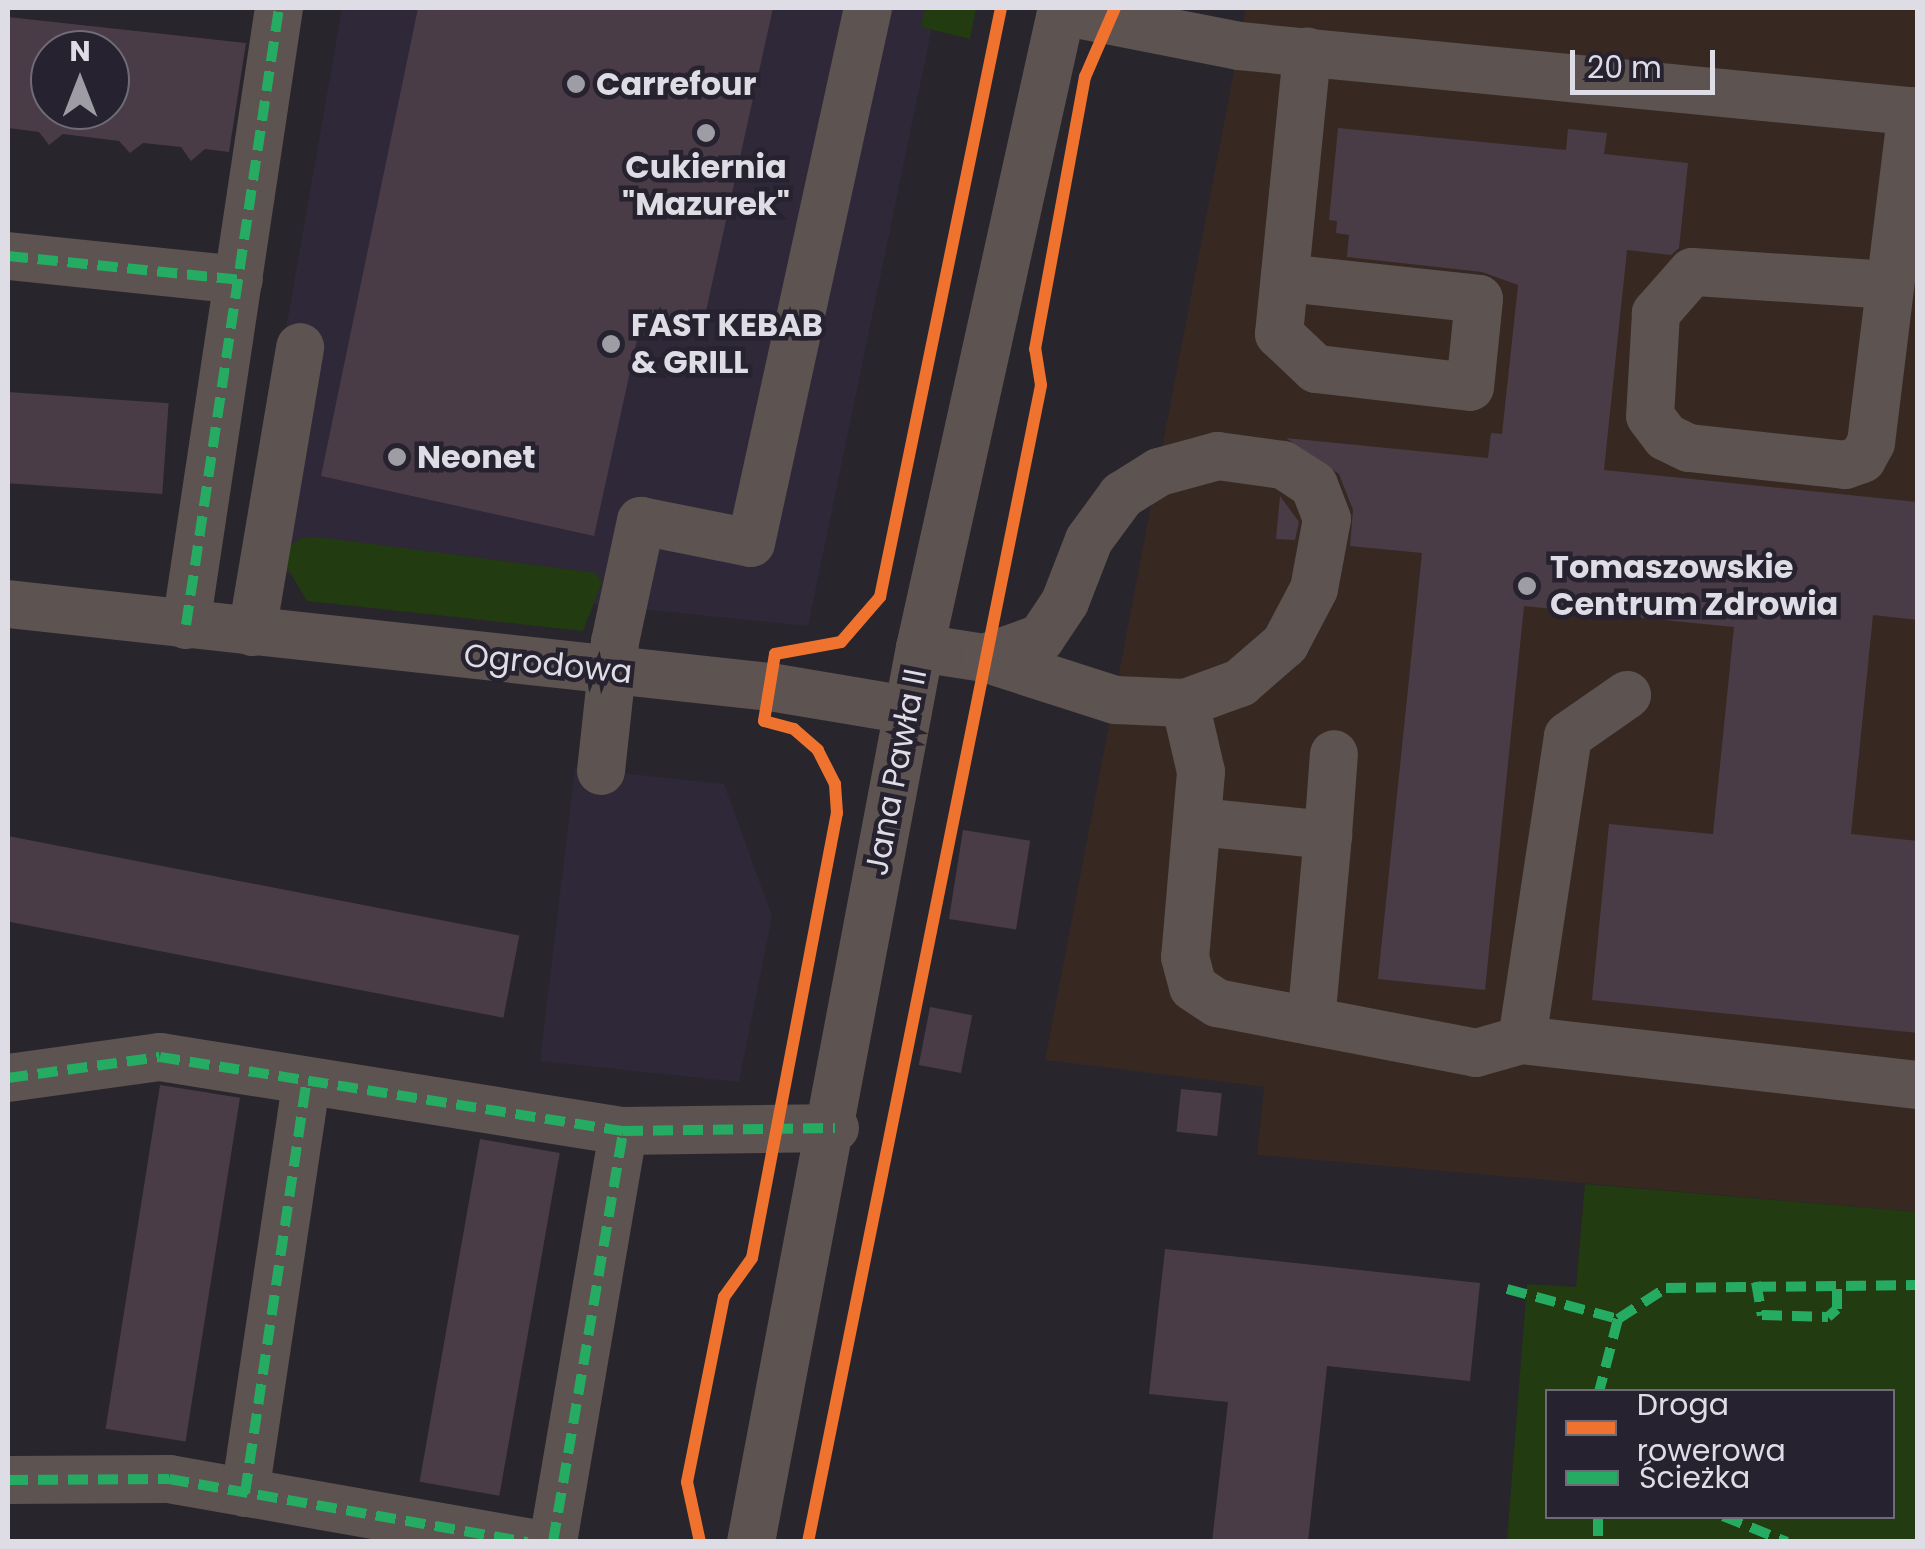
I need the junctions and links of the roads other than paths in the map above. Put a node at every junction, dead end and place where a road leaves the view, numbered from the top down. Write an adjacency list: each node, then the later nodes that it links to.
1 (279, 8): 8 (street)
2 (868, 8): 16 (street)
3 (1062, 9): 4 (street); 14 (street, Jana Pawła II)
4 (1307, 52): 5 (street); 7 (street)
5 (1914, 111): 9 (street)
6 (8, 256): 8 (street)
7 (1286, 278)
8 (240, 280): 12 (street)
9 (1890, 285): 9 (street)
10 (300, 347): 13 (street)
11 (8, 604): 12 (street, Ogrodowa)
12 (186, 625): 13 (street, Ogrodowa)
13 (252, 632): 16 (street, Ogrodowa)
14 (920, 648): 15 (street); 19 (street, Jana Pawła II)
15 (984, 658): 18 (street); 18 (street)
16 (612, 670): 19 (street, Ogrodowa); 21 (street)
17 (1627, 695): 25 (street)
18 (1185, 704): 22 (street)
19 (908, 710): 29 (street, Jana Pawła II)
20 (1334, 754): 23 (street)
21 (601, 771)
22 (1198, 822): 23 (street); 24 (street)
23 (1328, 835): 24 (street)
24 (1311, 1020): 25 (street)
25 (1522, 1040): 28 (street)
26 (8, 1078): 27 (street)
27 (306, 1084): 30 (street); 32 (street)
28 (1918, 1085)
29 (836, 1128): 30 (street); 35 (street, Jana Pawła II)
30 (623, 1131): 34 (street)
31 (8, 1480): 32 (street)
32 (246, 1494): 33 (street)
33 (528, 1542)
34 (553, 1542)
35 (752, 1542)

